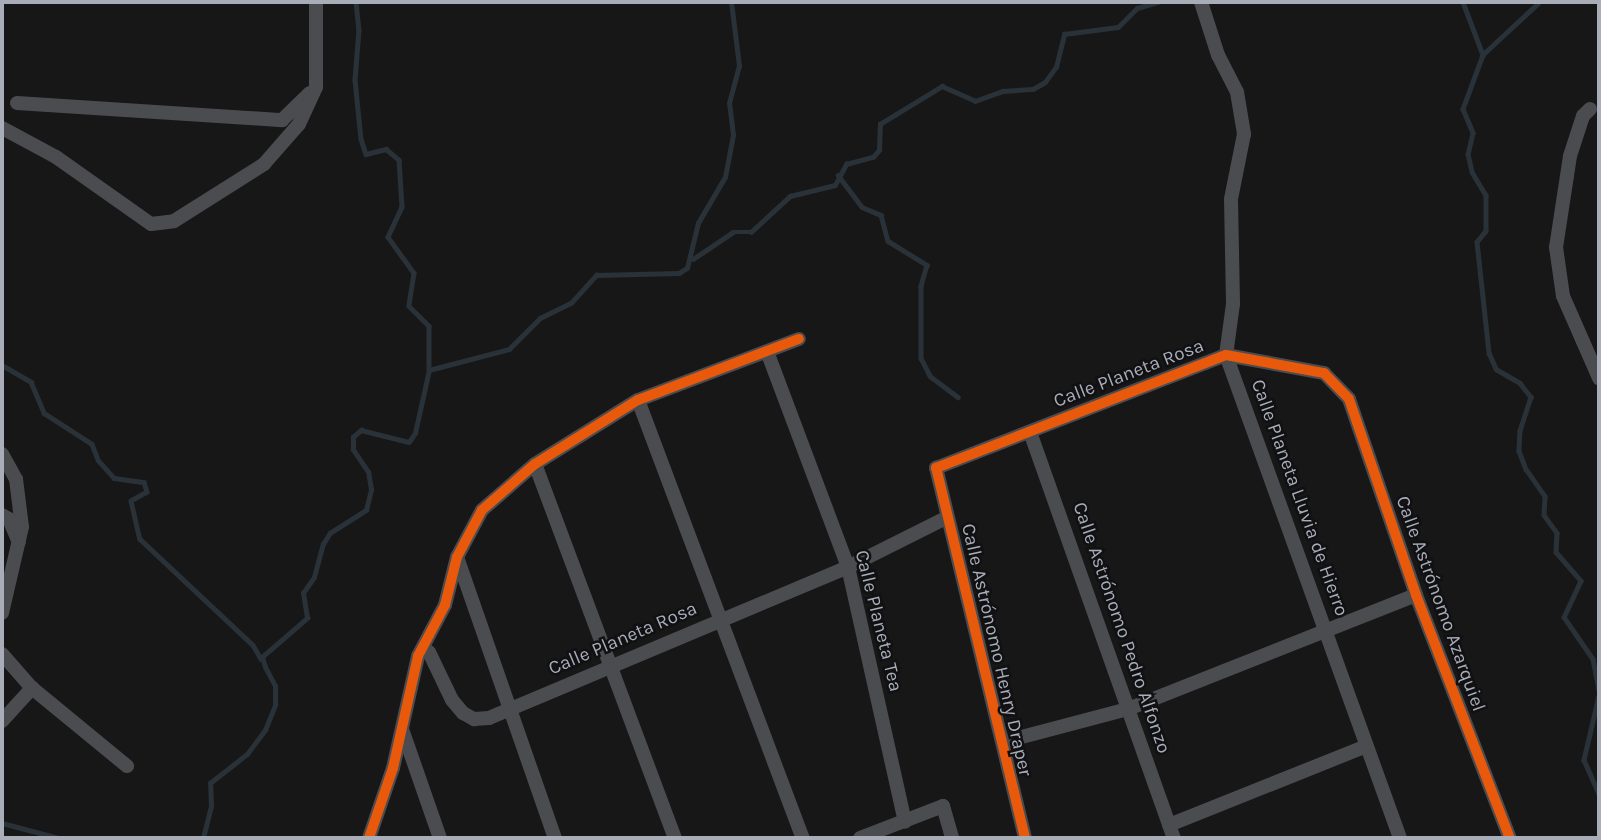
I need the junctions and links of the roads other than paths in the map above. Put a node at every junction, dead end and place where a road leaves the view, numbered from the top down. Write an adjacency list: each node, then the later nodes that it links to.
1 (316, 2): 3 (street)
2 (1200, 2): 9 (street, Calle Planeta Lluvia de Hierro)
3 (316, 87): 4 (street); 6 (street)
4 (17, 103)
5 (1590, 109): 10 (street)
6 (2, 128)
7 (799, 339): 8 (street)
8 (768, 354): 12 (street); 21 (street, Calle Planeta Tea)
9 (1226, 355): 11 (street, Calle Planeta Rosa); 13 (street, Calle Planeta Rosa); 25 (street, Calle Planeta Lluvia de Hierro)
10 (1599, 378)
11 (1338, 382): 22 (street, Calle Astrónomo Azarquiel)
12 (638, 400): 15 (street); 24 (street)
13 (1030, 432): 16 (street, Calle Planeta Rosa); 31 (street, Calle Astrónomo Pedro Alfonzo)
14 (2, 454): 19 (street)
15 (535, 464): 20 (street); 28 (street)
16 (936, 468): 18 (street, Calle Astrónomo Henry Draper)
17 (2, 515): 19 (street)
18 (946, 519): 21 (street, Calle Planeta Rosa); 34 (street, Calle Astrónomo Henry Draper)
19 (20, 547): 23 (street)
20 (457, 557): 26 (street); 30 (street)
21 (848, 567): 24 (street, Calle Planeta Rosa); 37 (street, Calle Planeta Tea)
22 (1416, 594): 25 (street); 39 (street, Calle Astrónomo Azarquiel)
23 (2, 613)
24 (721, 618): 28 (street, Calle Planeta Rosa); 44 (street)
25 (1328, 632): 31 (street); 35 (street, Calle Planeta Lluvia de Hierro)
26 (422, 650): 30 (street, Calle Planeta Rosa); 33 (street)
27 (2, 654): 29 (street)
28 (611, 665): 30 (street, Calle Planeta Rosa); 43 (street)
29 (32, 688): 32 (street); 36 (street)
30 (510, 709): 42 (street)
31 (1128, 709): 34 (street); 38 (street, Calle Astrónomo Pedro Alfonzo)
32 (2, 721)
33 (402, 729): 40 (street); 41 (street)
34 (1003, 742): 47 (street, Calle Astrónomo Henry Draper)
35 (1364, 747): 38 (street); 48 (street, Calle Planeta Lluvia de Hierro)
36 (127, 766)
37 (905, 822): 45 (street); 46 (street)
38 (1172, 832)
39 (1508, 837)
40 (369, 838)
41 (439, 838)
42 (555, 838)
43 (675, 838)
44 (803, 838)
45 (860, 838)
46 (952, 838)
47 (1025, 838)
48 (1400, 838)

